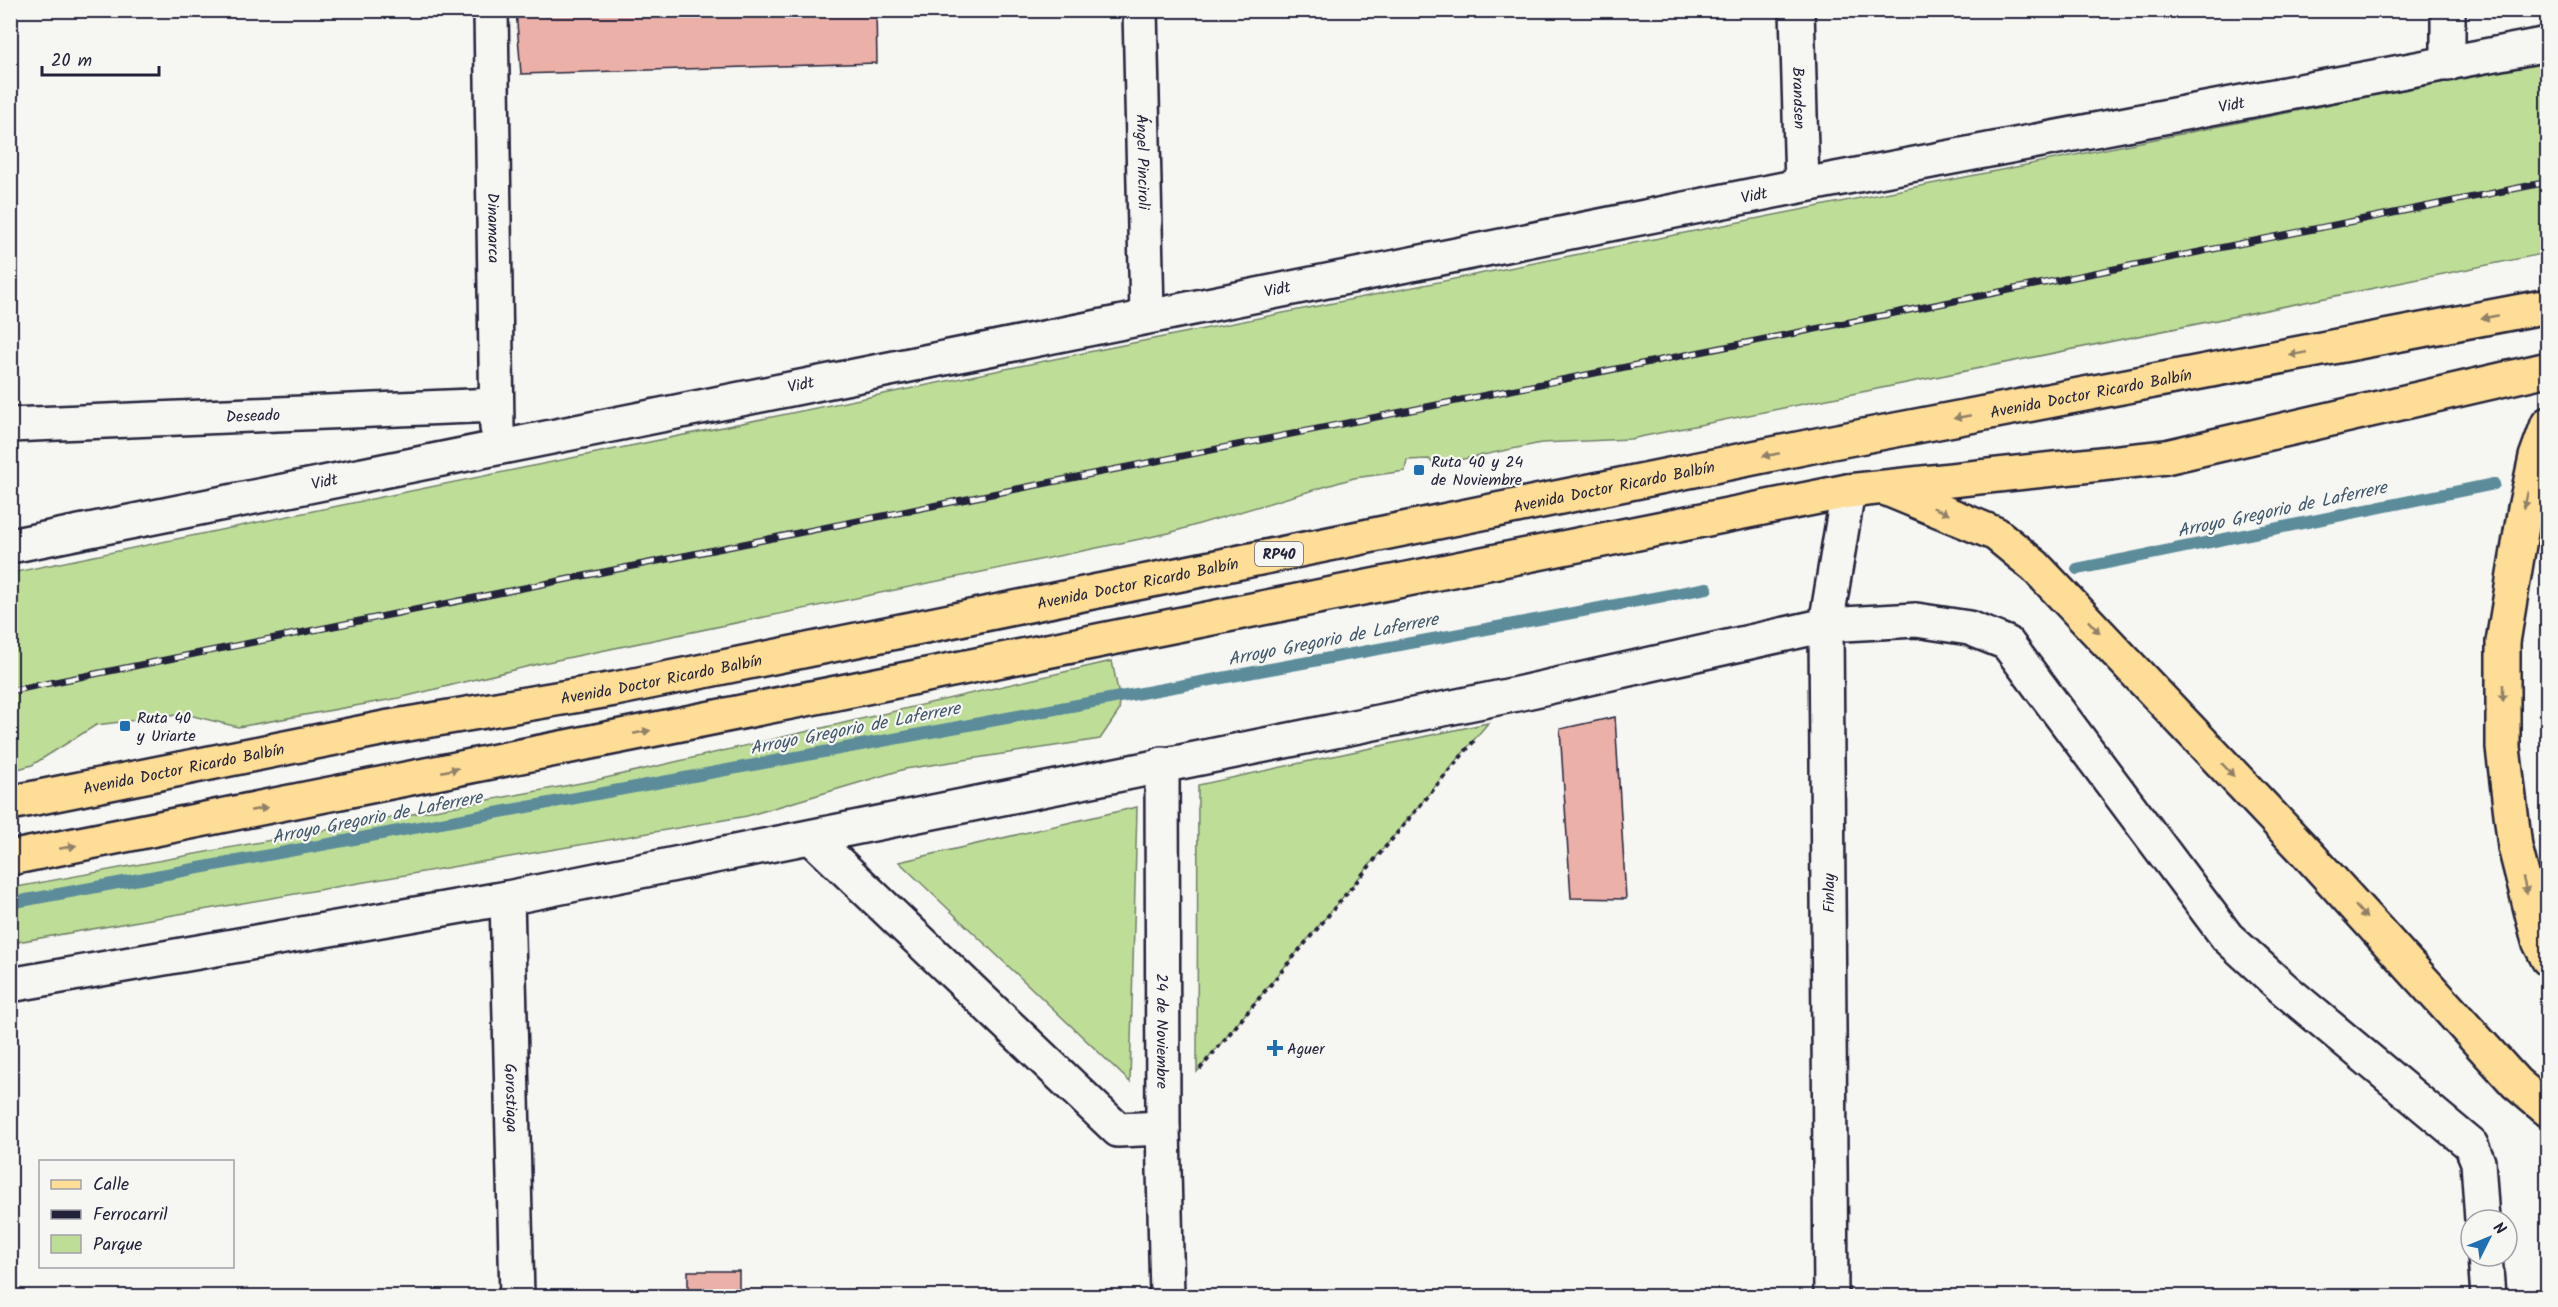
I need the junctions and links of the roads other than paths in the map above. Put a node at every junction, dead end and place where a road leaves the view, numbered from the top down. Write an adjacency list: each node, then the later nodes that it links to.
1 (491, 10): 11 (street, Dinamarca)
2 (1140, 10): 9 (street, Ángel Pinciroli)
3 (1797, 10): 7 (street, Brandsen)
4 (2448, 10): 6 (street)
5 (2547, 44): 6 (street, Vidt)
6 (2448, 64): 7 (street, Vidt)
7 (1802, 185): 9 (street, Vidt)
8 (2547, 306): 20 (main road, Avenida Doctor Ricardo Balbín / RP40, one-way to 20)
9 (1147, 314): 14 (street, Vidt)
10 (2547, 369): 15 (main road)
11 (496, 405): 13 (street, Deseado); 14 (street, Dinamarca)
12 (2547, 424): 24 (main road, one-way to 24)
13 (10, 425)
14 (497, 445): 17 (street, Vidt)
15 (1887, 489): 16 (main road); 26 (main road, one-way to 26)
16 (1848, 491): 18 (street, Finlay); 22 (main road, one-way to 16)
17 (10, 546)
18 (1826, 626): 19 (street); 28 (street); 32 (street, Finlay)
19 (1162, 764): 21 (street); 27 (street, 24 de Noviembre)
20 (10, 803)
21 (811, 837): 23 (street); 27 (street)
22 (10, 858)
23 (507, 898): 25 (street); 30 (street, Gorostiaga)
24 (2547, 959)
25 (10, 985)
26 (2547, 1110)
27 (1163, 1128): 31 (street, 24 de Noviembre)
28 (2481, 1208)
29 (2486, 1268): 33 (street)
30 (517, 1296)
31 (1167, 1296)
32 (1831, 1296)
33 (2488, 1296)

